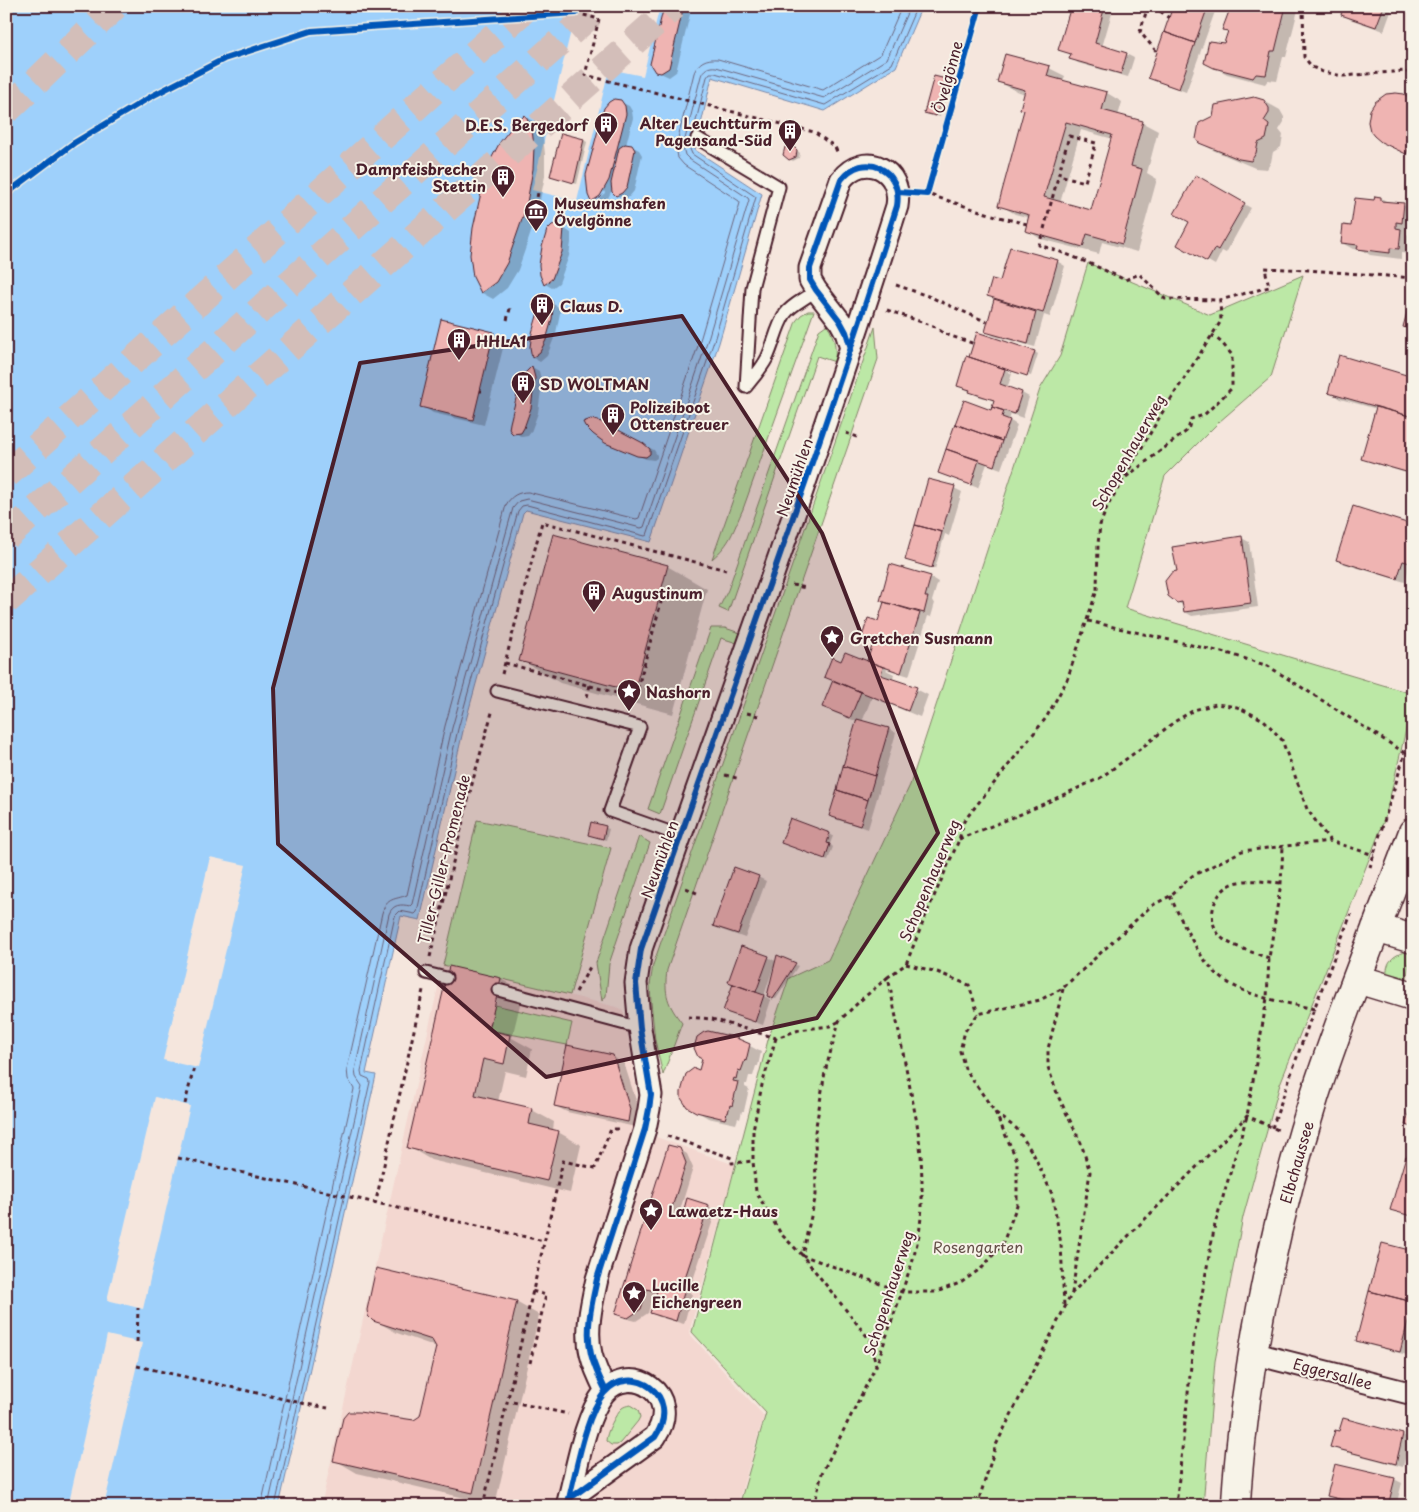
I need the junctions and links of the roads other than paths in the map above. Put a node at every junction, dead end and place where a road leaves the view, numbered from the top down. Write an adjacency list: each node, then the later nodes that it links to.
1 (697, 138): 2 (lane)
2 (816, 290): 3 (street); 3 (street, Neumühlen)
3 (851, 348): 6 (street, Neumühlen)
4 (497, 690): 6 (lane)
5 (1413, 832): 7 (main road, Elbchaussee)
6 (681, 836): 14 (street, Neumühlen)
7 (1376, 928): 8 (main road); 11 (main road, Elbchaussee)
8 (1413, 939)
9 (426, 973): 10 (lane)
10 (446, 978)
11 (1356, 979): 13 (main road); 15 (main road, Elbchaussee)
12 (498, 990): 14 (lane)
13 (1413, 996)
14 (640, 1028): 16 (street, Neumühlen)
15 (1252, 1353): 17 (street, Eggersallee); 19 (main road, Elbchaussee)
16 (606, 1391): 18 (street); 18 (street)
17 (1413, 1394)
18 (568, 1502)
19 (1236, 1506)

